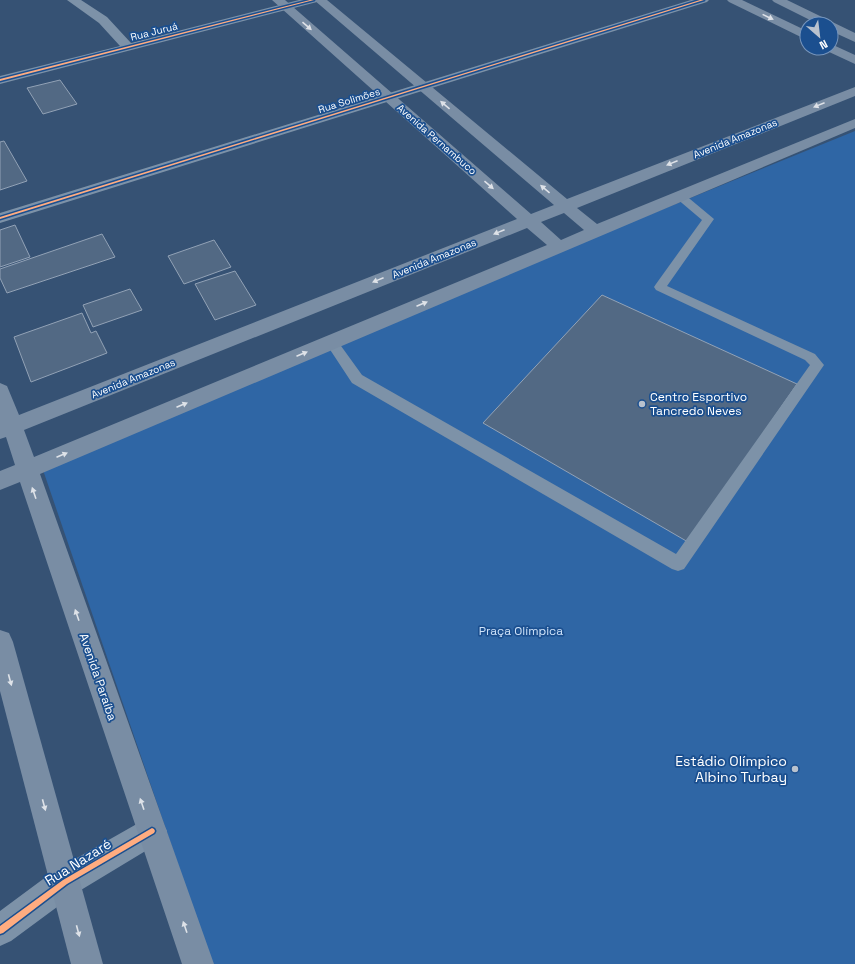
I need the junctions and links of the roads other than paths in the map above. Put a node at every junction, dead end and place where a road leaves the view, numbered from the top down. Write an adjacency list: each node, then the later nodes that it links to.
1 (73, 0): 12 (street)
2 (313, 0): 7 (street, Rua Juruá)
3 (320, 0): 16 (main road)
4 (703, 0): 16 (street, Rua Solimões)
5 (733, 0): 10 (main road, one-way to 10)
6 (778, 0): 8 (main road)
7 (282, 4): 12 (street, Rua Juruá); 18 (main road, Avenida Pernambuco, one-way to 18)
8 (811, 16)
9 (839, 30): 11 (main road)
10 (799, 32)
11 (855, 38)
12 (128, 47): 15 (street, Rua Juruá)
13 (839, 52): 14 (main road)
14 (855, 60)
15 (0, 80)
16 (423, 87): 18 (street, Rua Solimões); 21 (main road, one-way to 16)
17 (855, 90): 21 (main road, Avenida Amazonas, one-way to 21)
18 (389, 97): 22 (street, Rua Solimões); 23 (main road, Avenida Pernambuco, one-way to 23)
19 (855, 123): 20 (main road)
20 (680, 196): 24 (main road); 26 (lane)
21 (565, 206): 23 (main road, Avenida Amazonas); 24 (main road)
22 (0, 218)
23 (529, 220): 25 (main road, Avenida Pernambuco); 28 (main road, Avenida Amazonas, one-way to 28)
24 (596, 232): 25 (main road)
25 (559, 247): 26 (main road, one-way to 25)
26 (331, 342): 29 (main road, one-way to 26)
27 (0, 391): 28 (main road, Avenida Paraíba)
28 (6, 428): 29 (main road, Avenida Paraíba)
29 (26, 470): 30 (main road); 32 (main road, Avenida Paraíba, one-way to 29)
30 (0, 481)
31 (0, 642): 33 (main road, one-way to 33)
32 (152, 831): 33 (street, Rua Nazaré); 36 (main road, Avenida Paraíba, one-way to 32)
33 (65, 882): 34 (street, Rua Nazaré); 35 (main road, one-way to 35)
34 (0, 930)
35 (87, 964)
36 (198, 964)

